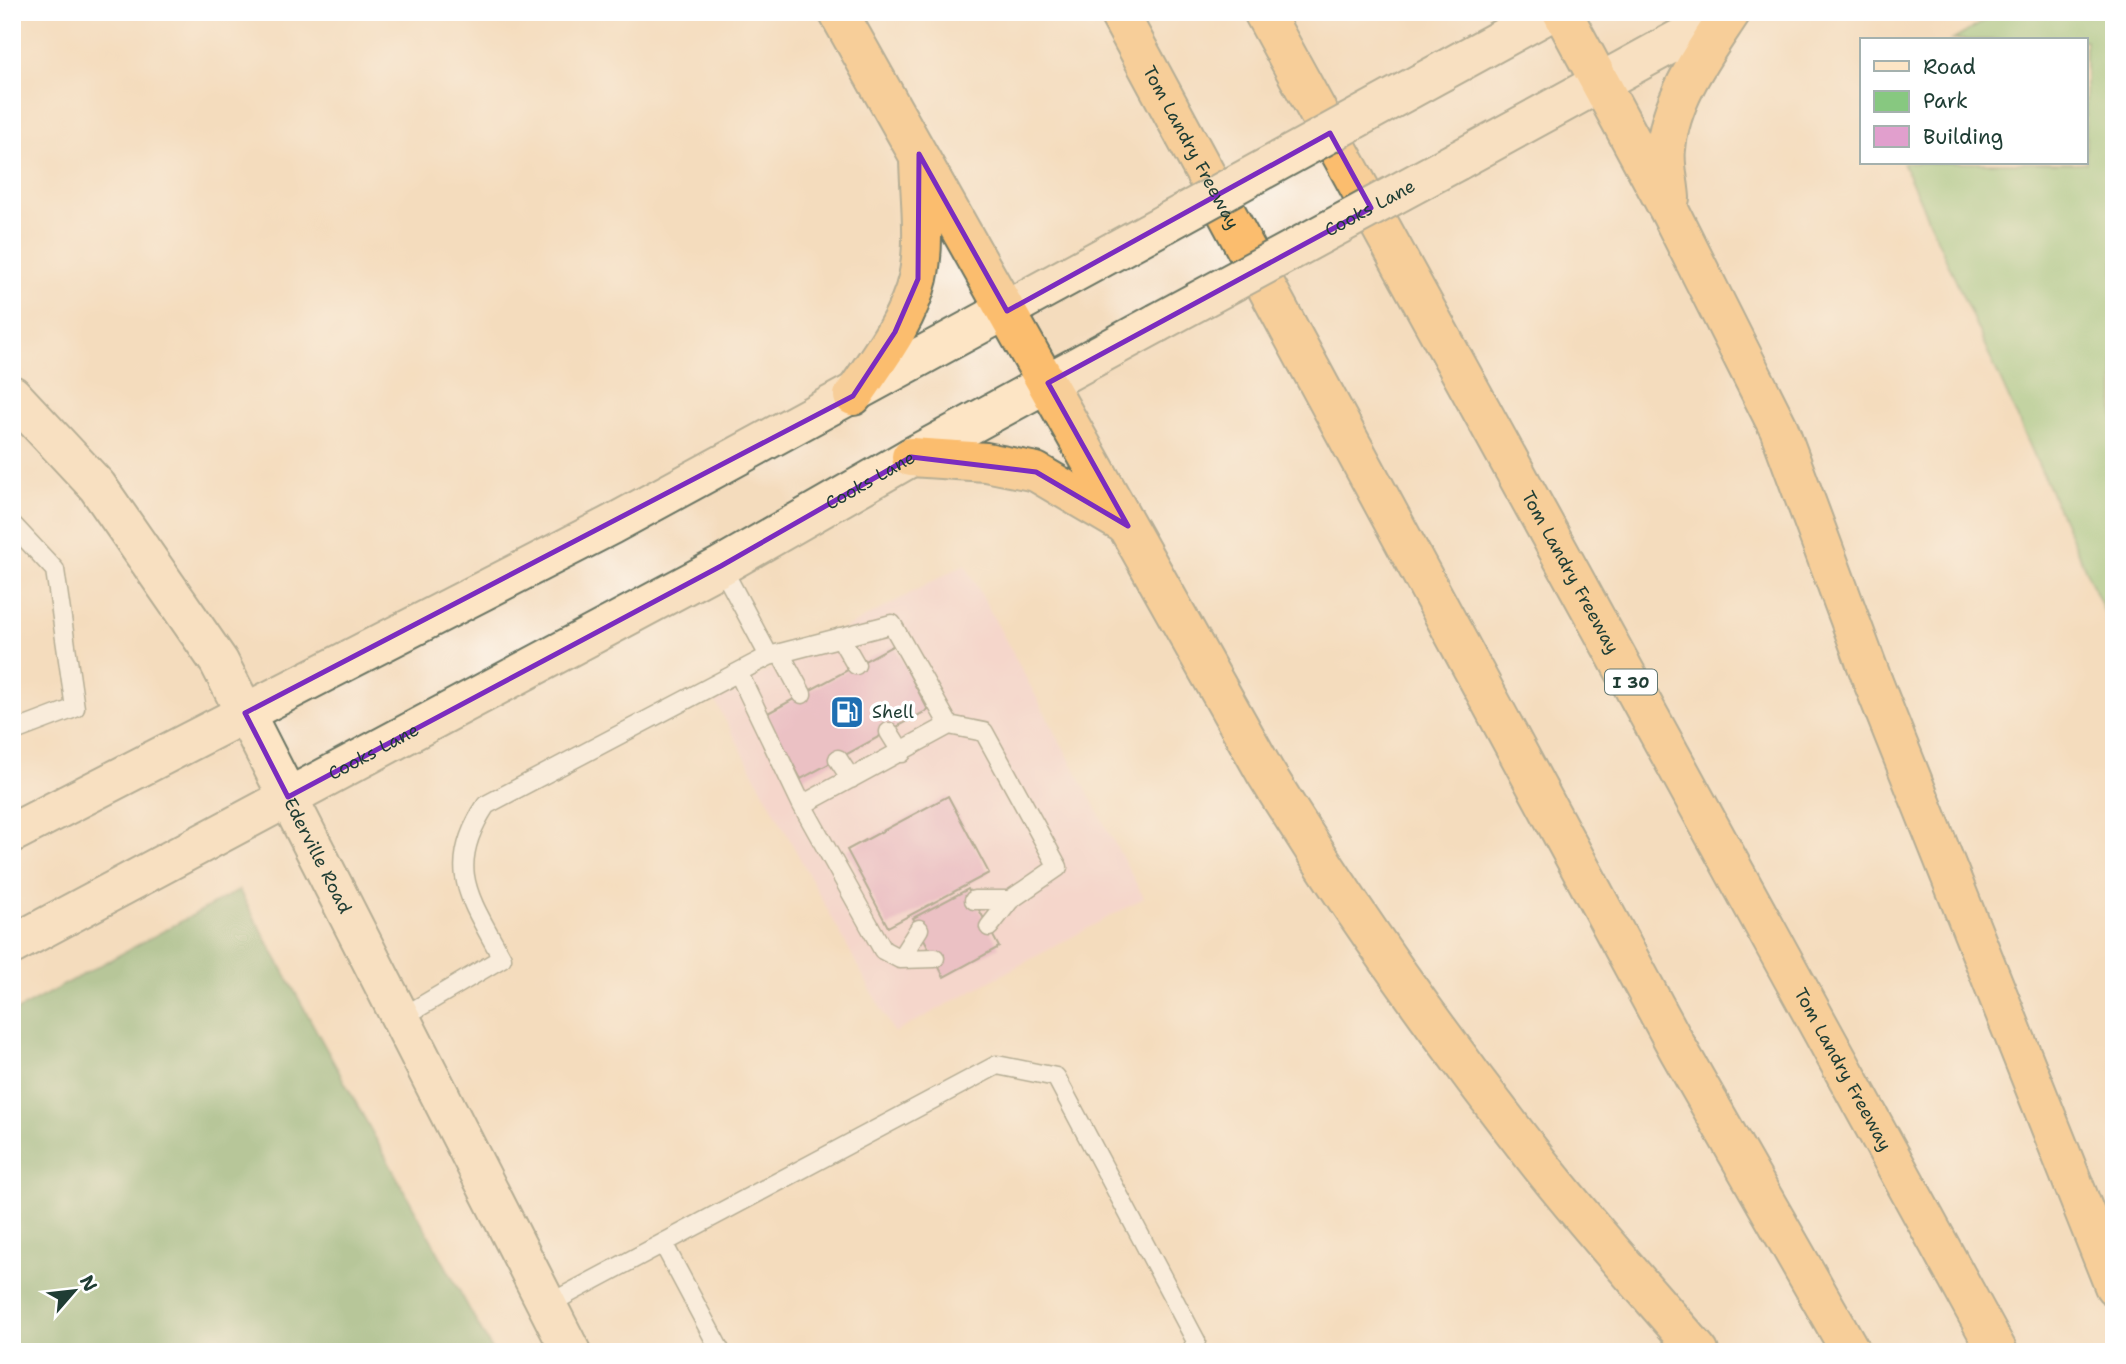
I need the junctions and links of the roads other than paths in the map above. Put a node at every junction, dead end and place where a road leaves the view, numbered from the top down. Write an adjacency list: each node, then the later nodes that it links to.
1 (838, 12): 8 (highway)
2 (1118, 12): 48 (highway, Tom Landry Freeway)
3 (1263, 12): 49 (highway, Tom Landry Freeway / I 30)
4 (1551, 12): 10 (main road, bridge)
5 (1562, 12): 7 (highway)
6 (1730, 12): 7 (main road, Cooks Lane); 9 (highway)
7 (1600, 83): 9 (highway); 11 (main road, Cooks Lane, bridge)
8 (919, 155): 10 (highway); 12 (highway)
9 (1671, 214): 42 (highway)
10 (1007, 311): 11 (highway); 12 (main road)
11 (1048, 383): 14 (main road, Cooks Lane); 16 (highway)
12 (853, 396): 23 (main road)
13 (14, 401): 23 (main road, Ederville Road)
14 (911, 457): 16 (highway); 17 (main road, Cooks Lane)
15 (12, 524): 25 (lane)
16 (1128, 526): 47 (highway)
17 (721, 566): 19 (lane); 30 (main road, Cooks Lane)
18 (840, 637): 19 (lane); 20 (lane); 24 (lane)
19 (775, 654): 21 (lane); 22 (lane)
20 (856, 665)
21 (739, 674): 31 (lane); 40 (lane)
22 (802, 694)
23 (245, 713): 30 (main road, Ederville Road); 32 (main road)
24 (949, 725): 27 (lane); 34 (lane)
25 (12, 732)
26 (889, 732): 27 (lane)
27 (902, 753): 29 (lane)
28 (838, 759): 29 (lane)
29 (851, 779): 31 (lane)
30 (288, 797): 37 (main road, Cooks Lane); 40 (main road, Ederville Road)
31 (802, 806): 39 (lane)
32 (12, 833)
33 (974, 900): 34 (lane)
34 (1010, 900): 35 (lane)
35 (989, 927)
36 (919, 929): 39 (lane)
37 (12, 945)
38 (934, 958): 39 (lane)
39 (900, 959)
40 (401, 1017): 43 (main road, Ederville Road)
41 (663, 1243): 43 (lane); 45 (lane); 46 (lane)
42 (2114, 1286)
43 (547, 1305): 44 (main road, Ederville Road)
44 (570, 1352)
45 (722, 1352)
46 (1191, 1352)
47 (1699, 1352)
48 (1851, 1352)
49 (1998, 1352)

